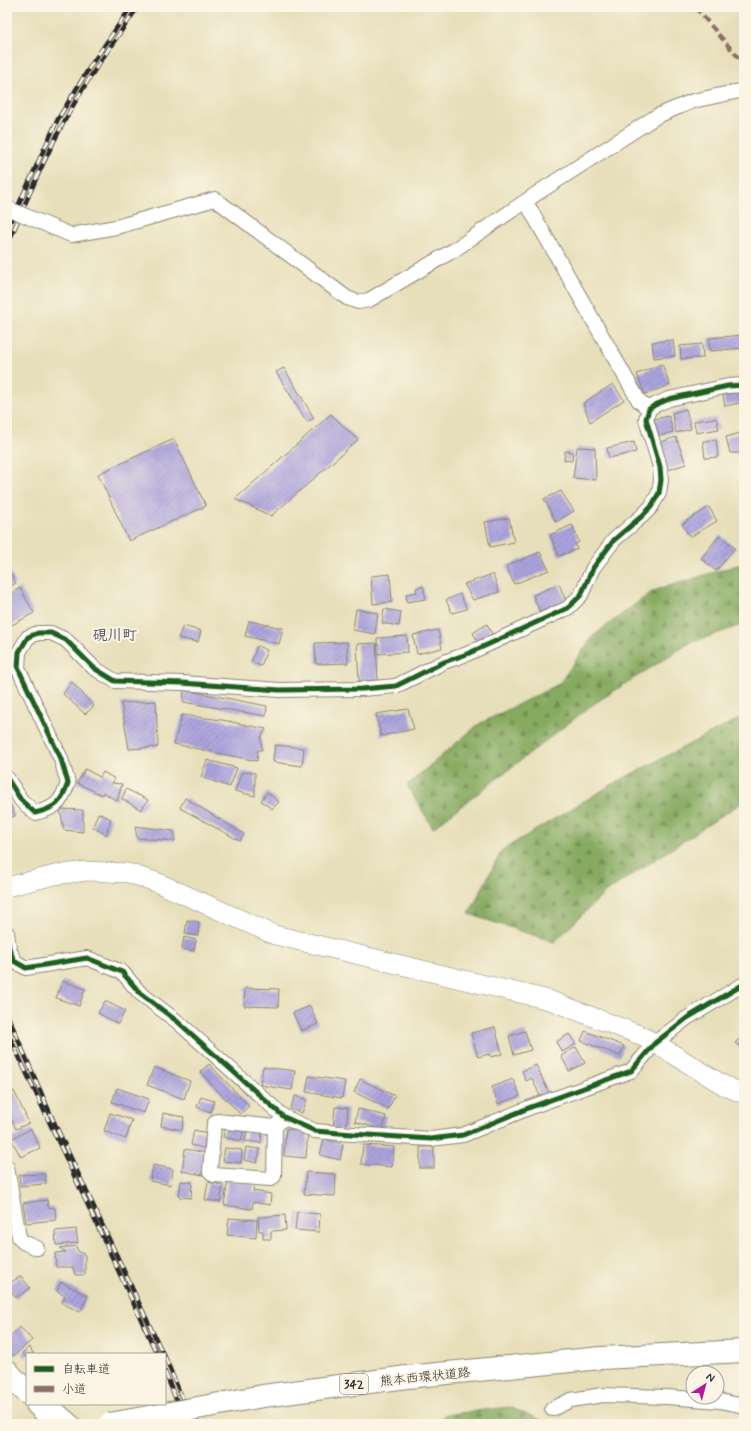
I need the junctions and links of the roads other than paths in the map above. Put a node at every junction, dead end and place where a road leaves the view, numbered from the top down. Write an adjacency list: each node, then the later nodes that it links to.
1 (744, 90): 2 (street)
2 (526, 202): 3 (street, bridge); 5 (street)
3 (7, 208)
4 (743, 383): 5 (street)
5 (649, 409): 6 (street)
6 (7, 778)
7 (7, 887): 10 (street)
8 (7, 933): 12 (street)
9 (744, 984): 10 (street)
10 (655, 1043): 11 (street); 12 (street)
11 (744, 1094)
12 (280, 1122): 12 (street)
13 (7, 1167): 14 (street)
14 (37, 1248)
15 (744, 1351): 26 (main road, 熊本西環状道路 / 342, bridge)
16 (7, 1359): 18 (street)
17 (7, 1371): 19 (main road)
18 (26, 1381)
19 (26, 1392)
20 (38, 1405): 24 (main road)
21 (52, 1405): 25 (street)
22 (744, 1406): 23 (street)
23 (552, 1409)
24 (57, 1424)
25 (74, 1424)
26 (110, 1424)

